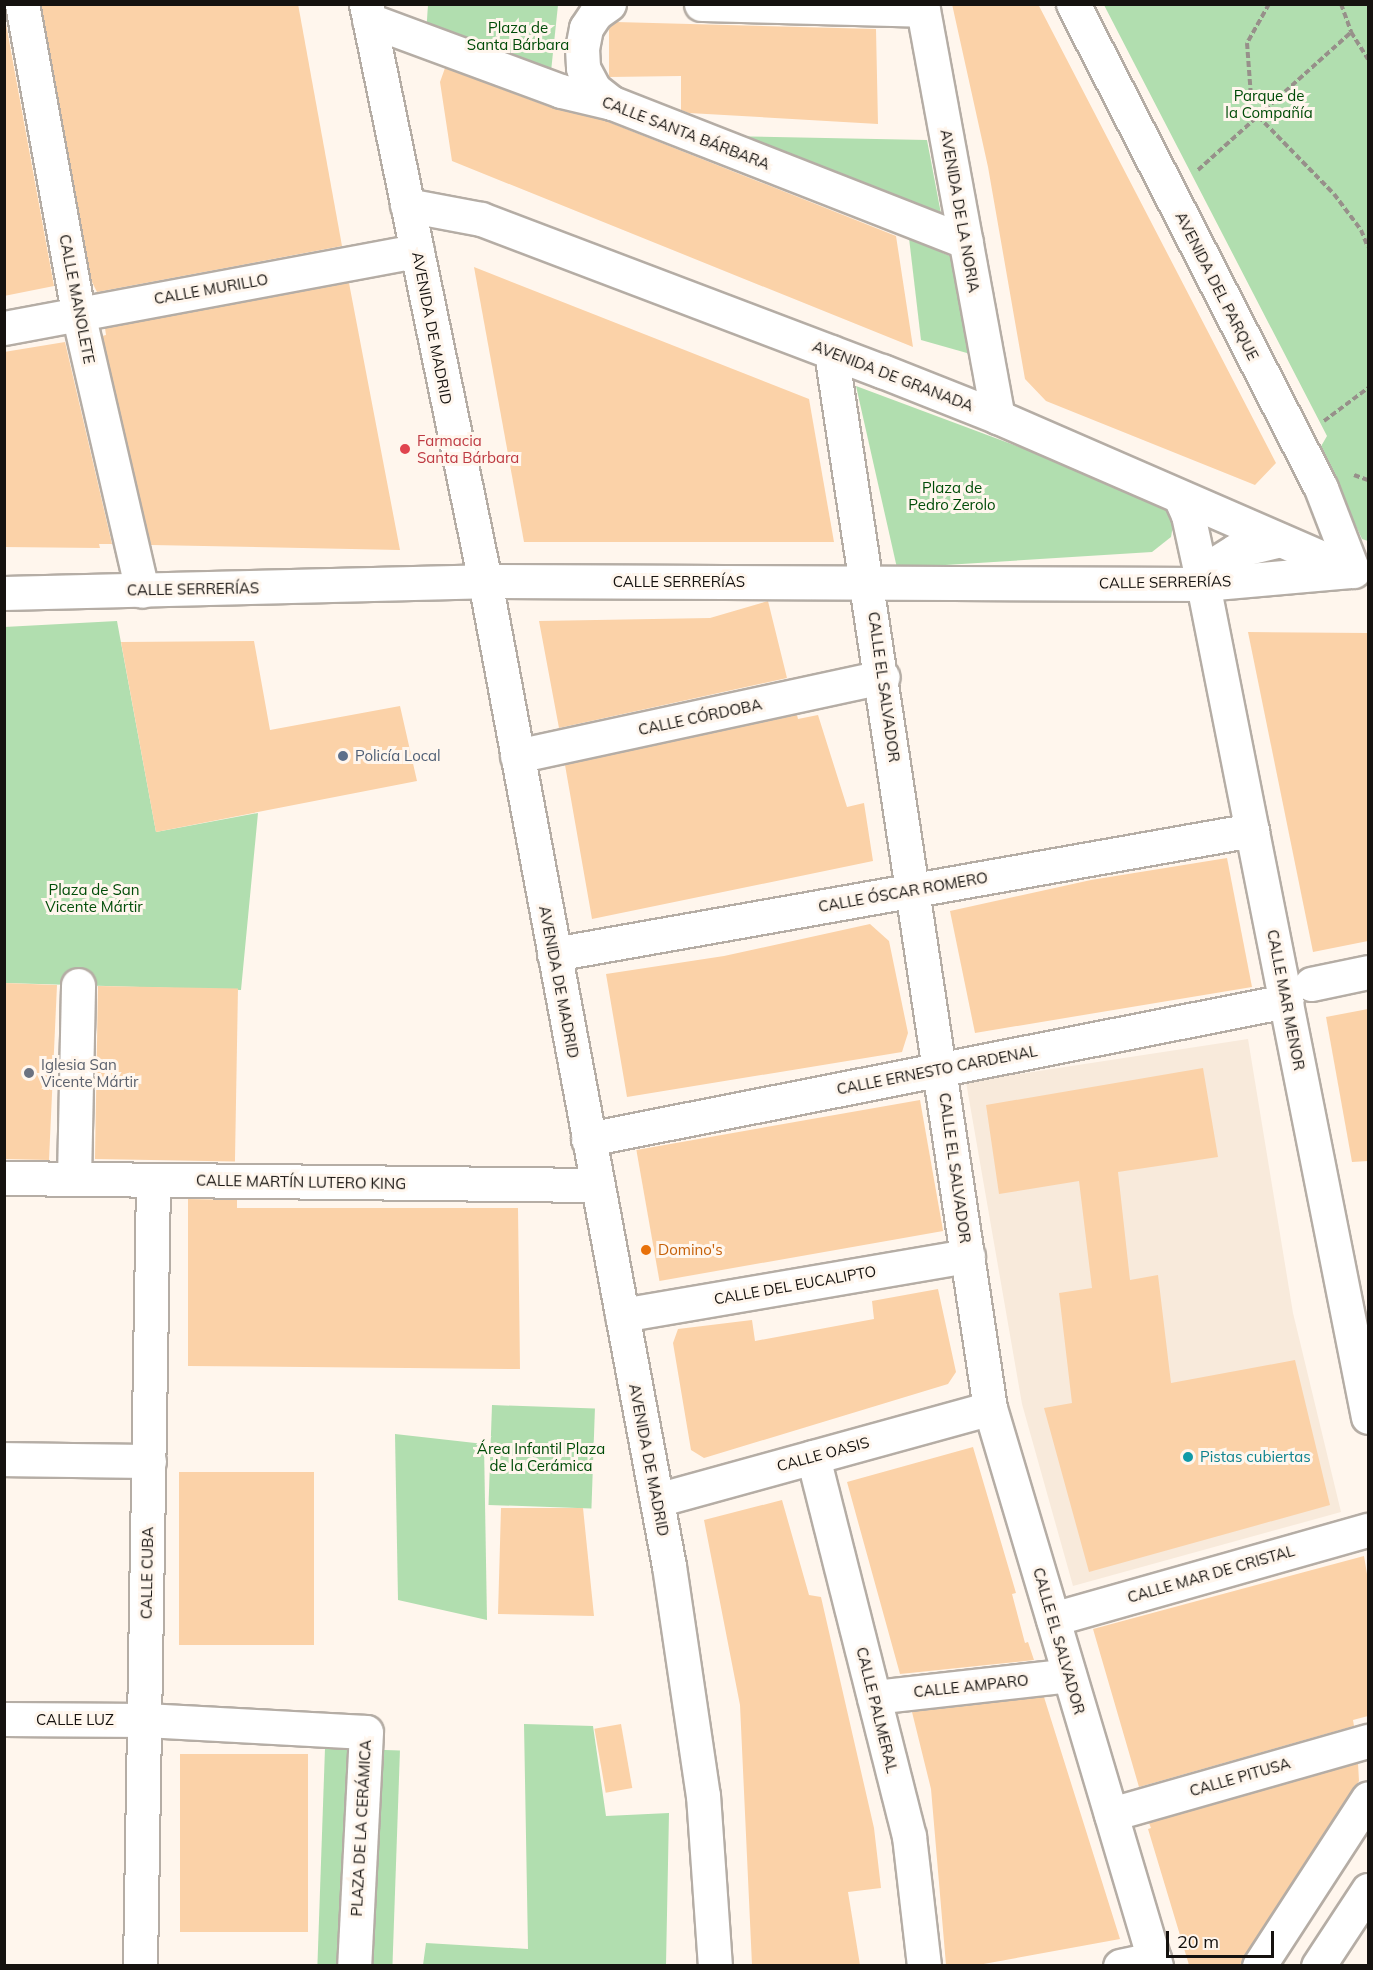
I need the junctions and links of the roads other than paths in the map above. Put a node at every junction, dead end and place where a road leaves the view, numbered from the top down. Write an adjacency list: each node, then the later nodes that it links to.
1 (22, 4): 11 (street, CALLE MANOLETE)
2 (609, 4): 7 (street)
3 (701, 4): 5 (street)
4 (1073, 4): 17 (street, AVENIDA DEL PARQUE)
5 (923, 7): 9 (street, AVENIDA DE LA NORIA)
6 (368, 12): 7 (street, CALLE SANTA BÁRBARA); 8 (street, AVENIDA DE MADRID)
7 (612, 103): 9 (street, CALLE SANTA BÁRBARA)
8 (407, 205): 10 (street, AVENIDA DE MADRID); 13 (street, AVENIDA DE GRANADA)
9 (966, 242): 14 (street, AVENIDA DE LA NORIA)
10 (417, 251): 11 (street, CALLE MURILLO); 18 (street, AVENIDA DE MADRID)
11 (78, 313): 12 (street, CALLE MURILLO); 21 (street, CALLE MANOLETE)
12 (4, 328)
13 (831, 352): 14 (street, AVENIDA DE GRANADA); 19 (street, CALLE EL SALVADOR)
14 (998, 417): 15 (street, AVENIDA DE GRANADA)
15 (1180, 497): 16 (street, AVENIDA DE GRANADA); 20 (street, CALLE MAR MENOR)
16 (1280, 540): 17 (street, AVENIDA DE GRANADA); 20 (street)
17 (1361, 574): 20 (street, CALLE SERRERÍAS)
18 (485, 581): 19 (street, CALLE SERRERÍAS); 21 (street, CALLE SERRERÍAS); 24 (street, AVENIDA DE MADRID)
19 (869, 583): 20 (street, CALLE SERRERÍAS); 23 (street, CALLE EL SALVADOR)
20 (1203, 584): 25 (street, CALLE MAR MENOR)
21 (142, 591): 22 (street, CALLE SERRERÍAS)
22 (4, 593)
23 (882, 677): 24 (street, CALLE CÓRDOBA); 26 (street, CALLE EL SALVADOR)
24 (517, 756): 27 (street, AVENIDA DE MADRID)
25 (1252, 830): 26 (street, CALLE ÓSCAR ROMERO); 30 (street, CALLE MAR MENOR)
26 (914, 890): 27 (street, CALLE ÓSCAR ROMERO); 31 (street, CALLE EL SALVADOR)
27 (554, 954): 32 (street, AVENIDA DE MADRID)
28 (1368, 972): 30 (street, CALLE ERNESTO CARDENAL)
29 (78, 986): 34 (street)
30 (1299, 992): 31 (street, CALLE ERNESTO CARDENAL); 39 (street, CALLE MAR MENOR)
31 (940, 1070): 32 (street, CALLE ERNESTO CARDENAL); 37 (street, CALLE EL SALVADOR)
32 (588, 1139): 36 (street, AVENIDA DE MADRID)
33 (4, 1178): 34 (street, CALLE MARTÍN LUTERO KING)
34 (74, 1178): 35 (street, CALLE MARTÍN LUTERO KING)
35 (153, 1180): 36 (street, CALLE MARTÍN LUTERO KING); 44 (street, CALLE CUBA)
36 (597, 1185): 38 (street, AVENIDA DE MADRID)
37 (968, 1256): 38 (street, CALLE DEL EUCALIPTO); 40 (street, CALLE EL SALVADOR)
38 (622, 1315): 45 (street, AVENIDA DE MADRID)
39 (1360, 1326): 41 (street, CALLE MAR MENOR)
40 (990, 1408): 42 (street, CALLE OASIS); 47 (street, CALLE EL SALVADOR)
41 (1368, 1417)
42 (813, 1457): 45 (street, CALLE OASIS); 49 (street, CALLE PALMERAL)
43 (4, 1459): 44 (street)
44 (149, 1461): 51 (street, CALLE CUBA)
45 (657, 1500): 59 (street, AVENIDA DE MADRID)
46 (1368, 1530): 47 (street, CALLE MAR DE CRISTAL)
47 (1053, 1619): 48 (street, CALLE EL SALVADOR)
48 (1069, 1674): 49 (street, CALLE AMPARO); 54 (street, CALLE EL SALVADOR)
49 (874, 1697): 60 (street, CALLE PALMERAL)
50 (4, 1719): 51 (street, CALLE LUZ)
51 (144, 1720): 57 (street, CALLE CUBA); 58 (street, PLAZA DE LA CERÁMICA)
52 (1363, 1745): 54 (street, CALLE PITUSA)
53 (1368, 1797): 62 (street)
54 (1111, 1814): 56 (street, CALLE EL SALVADOR)
55 (1368, 1890): 63 (street)
56 (1155, 1962): 61 (street)
57 (140, 1965)
58 (354, 1965)
59 (715, 1965)
60 (924, 1965)
61 (1120, 1965)
62 (1259, 1965)
63 (1318, 1965)

